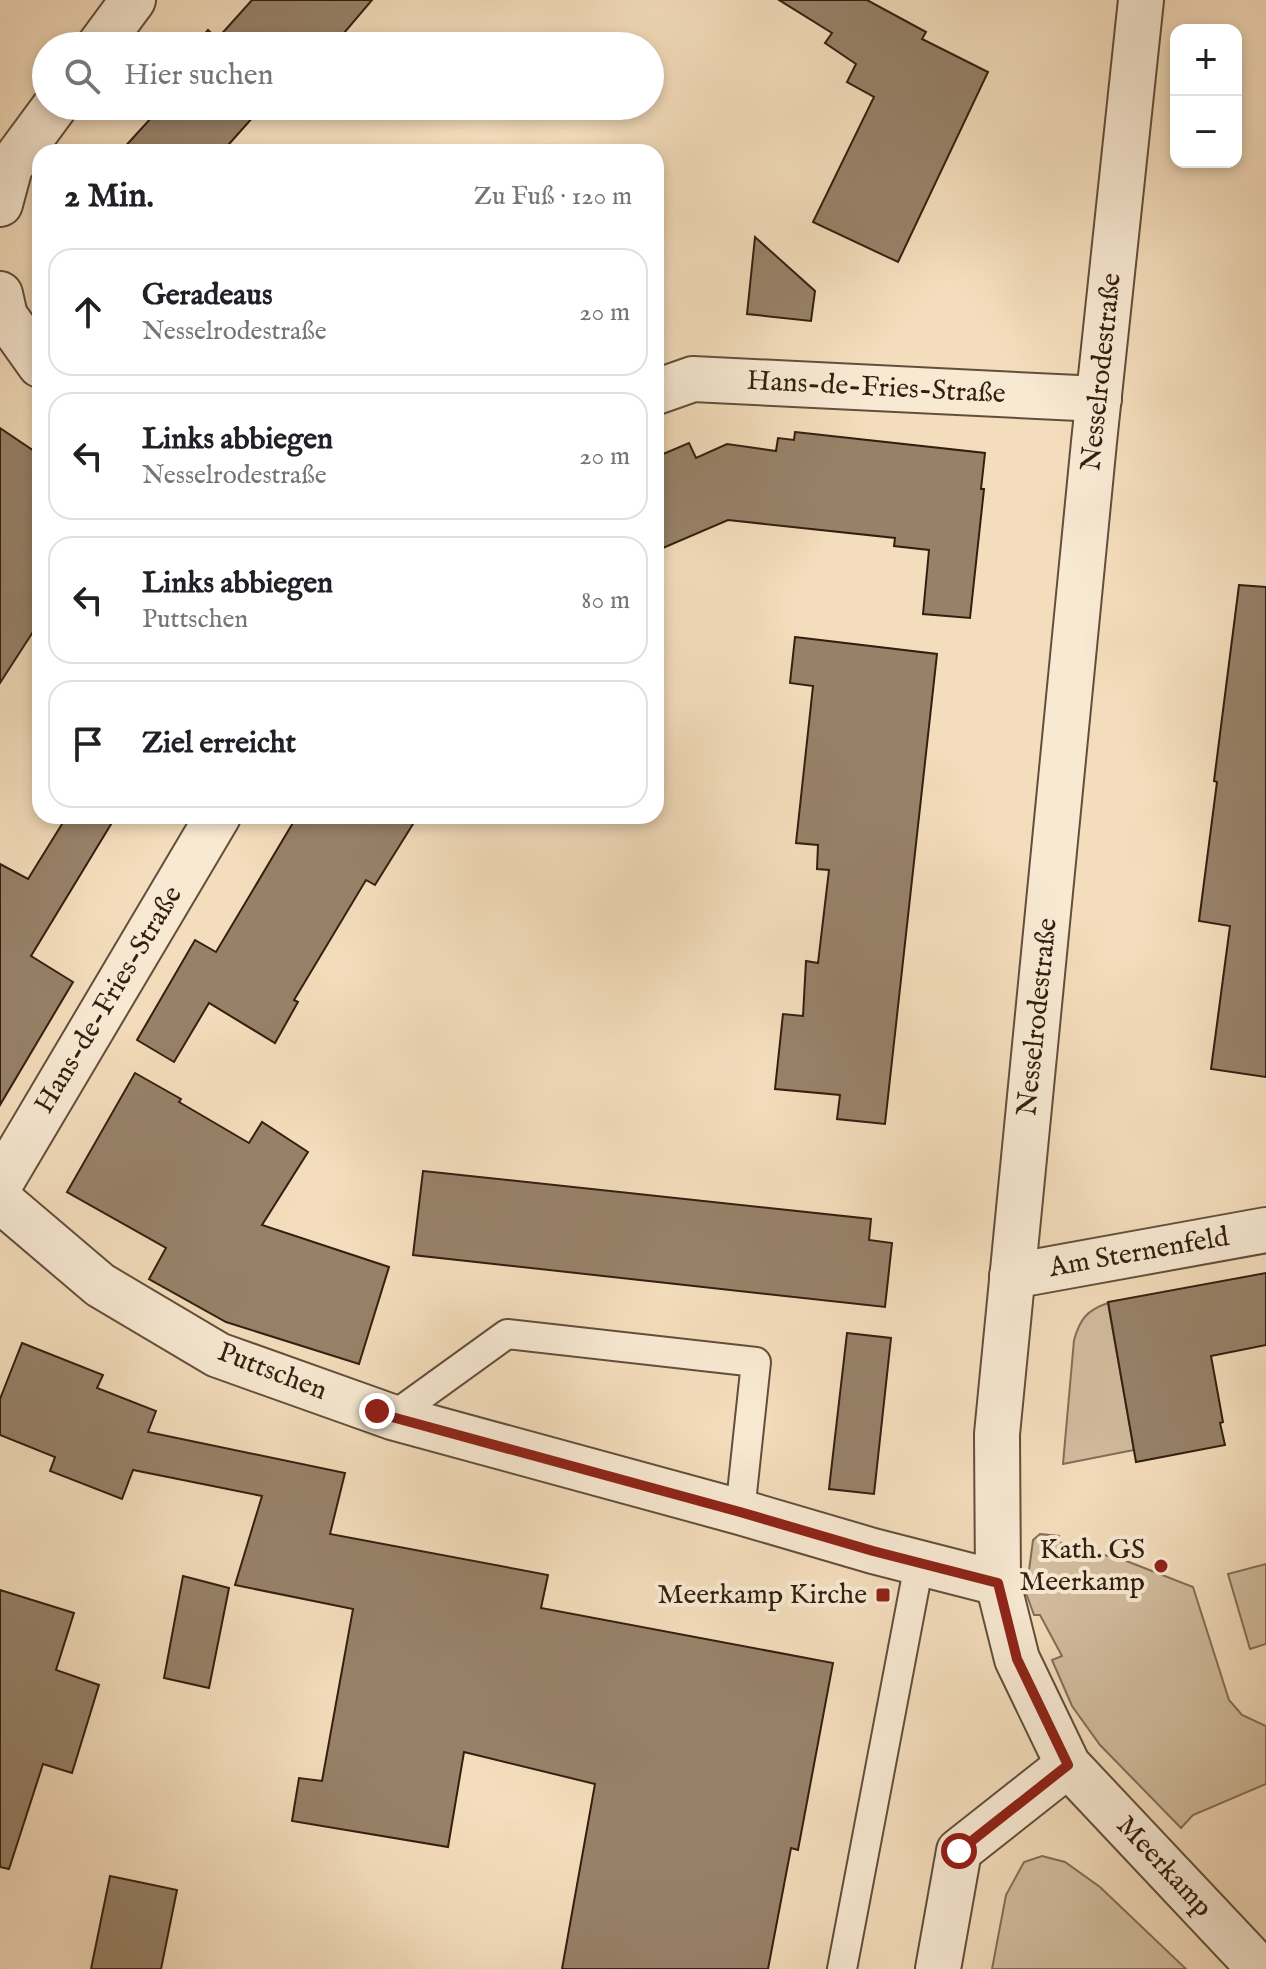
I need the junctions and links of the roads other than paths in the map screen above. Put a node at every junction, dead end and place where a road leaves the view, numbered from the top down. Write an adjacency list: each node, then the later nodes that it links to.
1 (133, 0): 3 (street)
2 (1141, 0): 9 (street, Nesselrodestraße)
3 (109, 32)
4 (45, 120): 5 (street)
5 (0, 204)
6 (0, 294): 7 (street)
7 (32, 354)
8 (664, 389): 9 (street, Hans-de-Fries-Straße)
9 (1099, 399): 14 (street, Nesselrodestraße)
10 (213, 824): 11 (street, Hans-de-Fries-Straße)
11 (0, 1184)
12 (0, 1200): 15 (street, Puttschen)
13 (1266, 1230): 14 (street, Am Sternenfeld)
14 (1012, 1276): 18 (street, Nesselrodestraße)
15 (392, 1417): 16 (street, Puttschen); 16 (lane)
16 (740, 1512): 17 (street, Puttschen)
17 (919, 1564): 18 (street, Puttschen); 20 (lane)
18 (998, 1583): 19 (street, Nesselrodestraße)
19 (1068, 1765): 21 (street); 22 (street, Meerkamp)
20 (842, 1969)
21 (938, 1969)
22 (1260, 1969)

